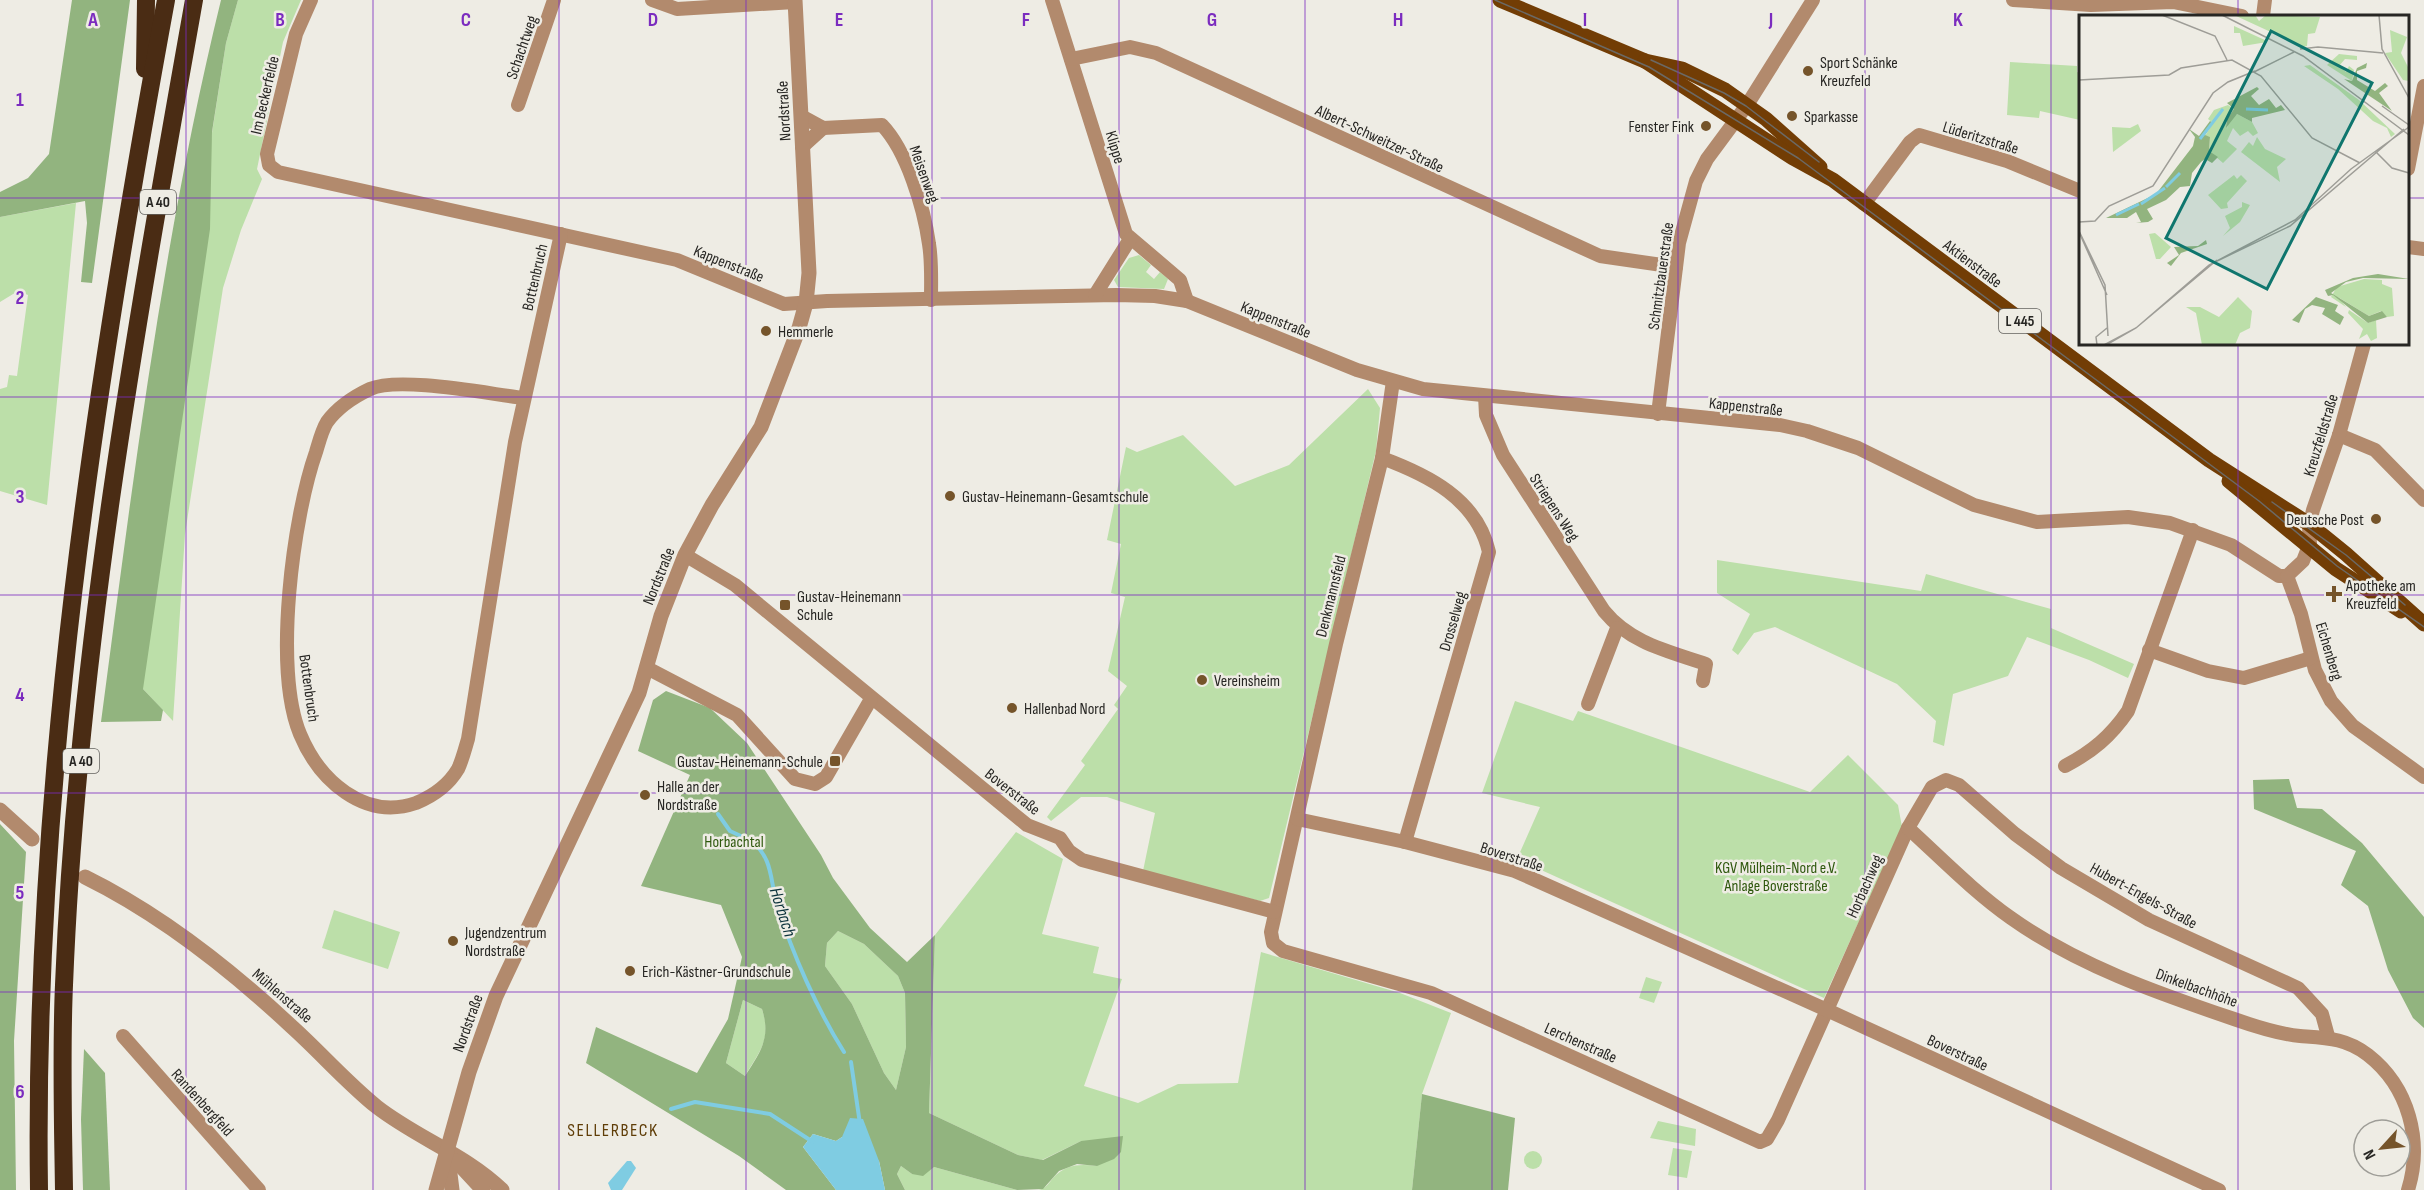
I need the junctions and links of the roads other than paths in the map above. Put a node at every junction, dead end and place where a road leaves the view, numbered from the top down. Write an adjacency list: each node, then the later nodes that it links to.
1 (146, 0): 22 (highway)
2 (166, 0): 22 (highway, A 40)
3 (194, 0): 18 (highway, A 40)
4 (203, 0): 18 (highway)
5 (311, 0): 28 (street, Im Beckerfelde)
6 (554, 0): 20 (street, Schachtweg)
7 (652, 0): 13 (street)
8 (1052, 0): 16 (street, Klippe)
9 (1500, 0): 17 (main road, Aktienstraße / L 445)
10 (1814, 0): 21 (street, Schmitzbauerstraße)
11 (2013, 0): 14 (street)
12 (2265, 0): 15 (street)
13 (795, 1): 23 (street, Nordstraße)
14 (2237, 15)
15 (2263, 15)
16 (1071, 59): 33 (street, Klippe); 36 (street, Albert-Schweitzer-Straße)
17 (1645, 61): 21 (main road, Aktienstraße / L 445); 24 (main road, Aktienstraße / L 445)
18 (182, 69): 77 (highway, A 40)
19 (2424, 86): 27 (street)
20 (519, 105)
21 (1748, 105): 24 (street, Schmitzbauerstraße); 29 (main road, Aktienstraße / L 445)
22 (145, 116): 76 (highway, A 40)
23 (801, 116): 25 (street); 26 (street, Nordstraße)
24 (1736, 121): 29 (main road, Aktienstraße / L 445); 36 (street, Schmitzbauerstraße)
25 (823, 128): 26 (street); 38 (street, Meisenweg)
26 (802, 147): 40 (street, Nordstraße)
27 (2409, 164)
28 (269, 165): 32 (street, Kappenstraße)
29 (1833, 180): 31 (main road, Aktienstraße / L 445)
30 (2079, 191): 31 (street, Lüderitzstraße)
31 (1864, 204): 48 (main road, Aktienstraße / L 445)
32 (561, 234): 40 (street, Kappenstraße); 44 (street, Bottenbruch)
33 (1130, 239): 37 (street); 39 (street)
34 (2409, 247): 35 (street)
35 (2424, 249)
36 (1676, 267): 45 (street, Schmitzbauerstraße)
37 (1095, 295): 38 (street, Kappenstraße); 39 (street, Kappenstraße)
38 (931, 300): 40 (street, Kappenstraße)
39 (1187, 301): 42 (street, Kappenstraße)
40 (806, 303): 52 (street, Nordstraße)
41 (2364, 345): 46 (street, Kreuzfeldstraße)
42 (1394, 381): 43 (street, Kappenstraße); 47 (street, Denkmannsfeld)
43 (1485, 396): 45 (street, Kappenstraße); 55 (street, Striepens Weg)
44 (524, 398): 44 (street, Bottenbruch)
45 (1658, 414): 50 (street, Kappenstraße)
46 (2339, 435): 49 (street); 51 (street, Kreuzfeldstraße)
47 (1382, 458): 66 (street, Denkmannsfeld); 69 (street, Drosselweg)
48 (2209, 460): 51 (main road, Aktienstraße / L 445); 51 (main road, Aktienstraße / L 445)
49 (2424, 500)
50 (2193, 530): 53 (street, Kappenstraße); 56 (street)
51 (2309, 536): 53 (street); 54 (main road, Aktienstraße / L 445); 54 (main road, Aktienstraße / L 445)
52 (685, 555): 58 (street, Nordstraße); 60 (street, Boverstraße)
53 (2287, 576): 57 (street, Eichenberg)
54 (2419, 621)
55 (1617, 628): 59 (street, Striepens Weg); 61 (street)
56 (2149, 650): 57 (street); 62 (street)
57 (2311, 658): 63 (street, Eichenberg)
58 (647, 668): 60 (street); 75 (street, Nordstraße)
59 (1702, 681)
60 (871, 699): 71 (street, Boverstraße)
61 (1588, 704)
62 (2065, 766)
63 (2424, 777)
64 (1939, 781): 67 (street, Horbachweg); 74 (street, Hubert-Engels-Straße)
65 (0, 810): 68 (street)
66 (1297, 819): 69 (street, Boverstraße); 71 (street)
67 (1908, 828): 72 (street, Horbachweg); 74 (street, Dinkelbachhöhe)
68 (32, 839)
69 (1405, 842): 72 (street, Boverstraße)
70 (85, 877): 75 (street, Mühlenstraße)
71 (1275, 912): 72 (street, Lerchenstraße)
72 (1827, 1010): 83 (street, Boverstraße)
73 (123, 1036): 78 (street, Randenbergfeld)
74 (2328, 1036): 84 (street, Dinkelbachhöhe)
75 (448, 1152): 79 (street, Nordstraße); 80 (street); 81 (street, Mühlenstraße); 82 (street, Mühlenstraße)
76 (39, 1190)
77 (64, 1190)
78 (259, 1190)
79 (436, 1190)
80 (452, 1190)
81 (483, 1190)
82 (502, 1190)
83 (2219, 1190)
84 (2408, 1190)

